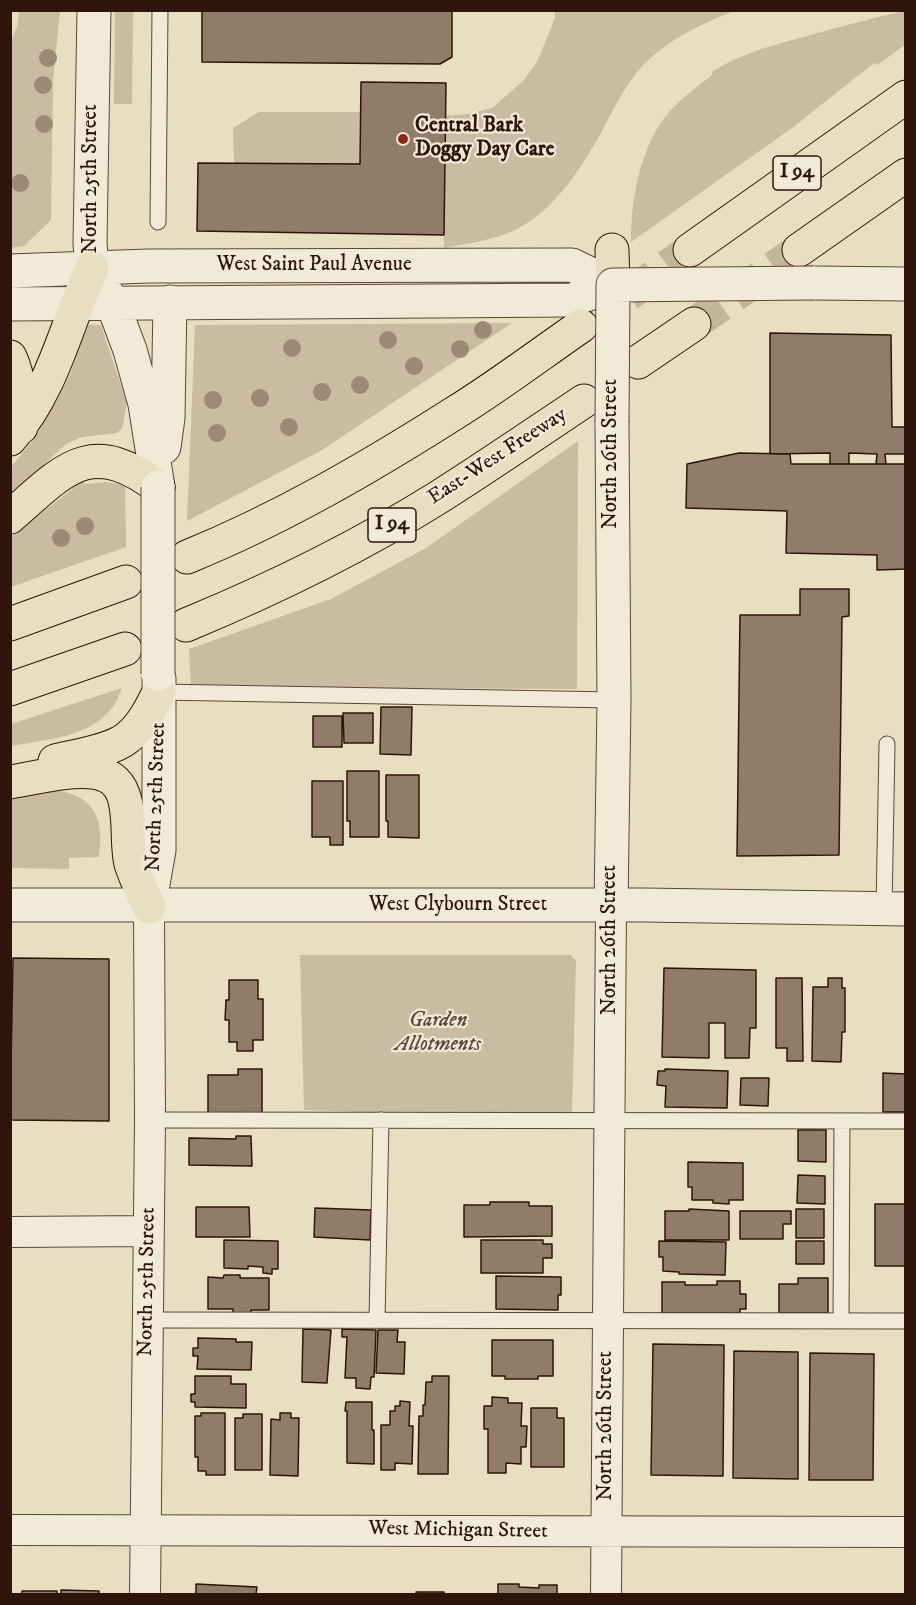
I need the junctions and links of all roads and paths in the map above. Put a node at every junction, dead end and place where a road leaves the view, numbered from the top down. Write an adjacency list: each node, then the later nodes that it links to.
1 (94, 10): 9 (street, North 25th Street)
2 (159, 10): 5 (lane)
3 (906, 97): 7 (highway, I 94)
4 (906, 175): 8 (highway)
5 (158, 222)
6 (612, 250): 12 (highway)
7 (690, 250)
8 (799, 250)
9 (92, 267): 10 (street, West Saint Paul Avenue); 12 (street, West Saint Paul Avenue); 13 (street, North 25th Street); 15 (highway)
10 (10, 271)
11 (906, 284): 12 (street, West Saint Paul Avenue, bridge)
12 (613, 285): 14 (street, West Saint Paul Avenue); 32 (street, North 26th Street, bridge)
13 (112, 302): 14 (street, West Saint Paul Avenue); 15 (street, West Saint Paul Avenue); 23 (street, North 25th Street)
14 (170, 302): 23 (street)
15 (76, 303): 16 (street, West Saint Paul Avenue); 22 (highway)
16 (10, 304)
17 (694, 324): 20 (highway)
18 (582, 326): 25 (highway)
19 (10, 357): 22 (highway)
20 (638, 362)
21 (584, 401): 28 (highway, East-West Freeway / I 94)
22 (16, 433)
23 (158, 487): 24 (highway); 30 (street, North 25th Street, bridge)
24 (10, 517)
25 (187, 557)
26 (126, 582): 27 (highway)
27 (10, 624)
28 (186, 626)
29 (125, 649): 31 (highway)
30 (159, 683): 32 (lane); 34 (highway); 38 (street, North 25th Street)
31 (10, 689)
32 (614, 700): 37 (street, North 26th Street)
33 (887, 744): 39 (lane)
34 (10, 774)
35 (10, 782): 38 (highway)
36 (10, 906): 38 (street, West Clybourn Street)
37 (611, 906): 38 (street, West Clybourn Street); 39 (street, West Clybourn Street); 42 (street, North 26th Street)
38 (149, 907): 40 (street, North 25th Street)
39 (895, 909)
40 (150, 1120): 41 (lane); 45 (street, North 25th Street)
41 (381, 1120): 42 (lane); 48 (lane)
42 (609, 1120): 43 (lane); 49 (street, North 26th Street)
43 (842, 1121): 44 (lane); 50 (lane)
44 (906, 1121)
45 (148, 1231): 46 (street); 47 (street, North 25th Street)
46 (10, 1232)
47 (147, 1320): 48 (lane); 52 (street, North 25th Street)
48 (377, 1320): 49 (lane)
49 (608, 1321): 50 (lane); 54 (street, North 26th Street)
50 (841, 1321): 51 (lane)
51 (906, 1321)
52 (145, 1529): 53 (street, West Michigan Street); 54 (street, West Michigan Street); 56 (street, North 25th Street)
53 (10, 1530)
54 (606, 1532): 55 (street, West Michigan Street); 57 (street, North 26th Street)
55 (906, 1532)
56 (144, 1594)
57 (606, 1594)

